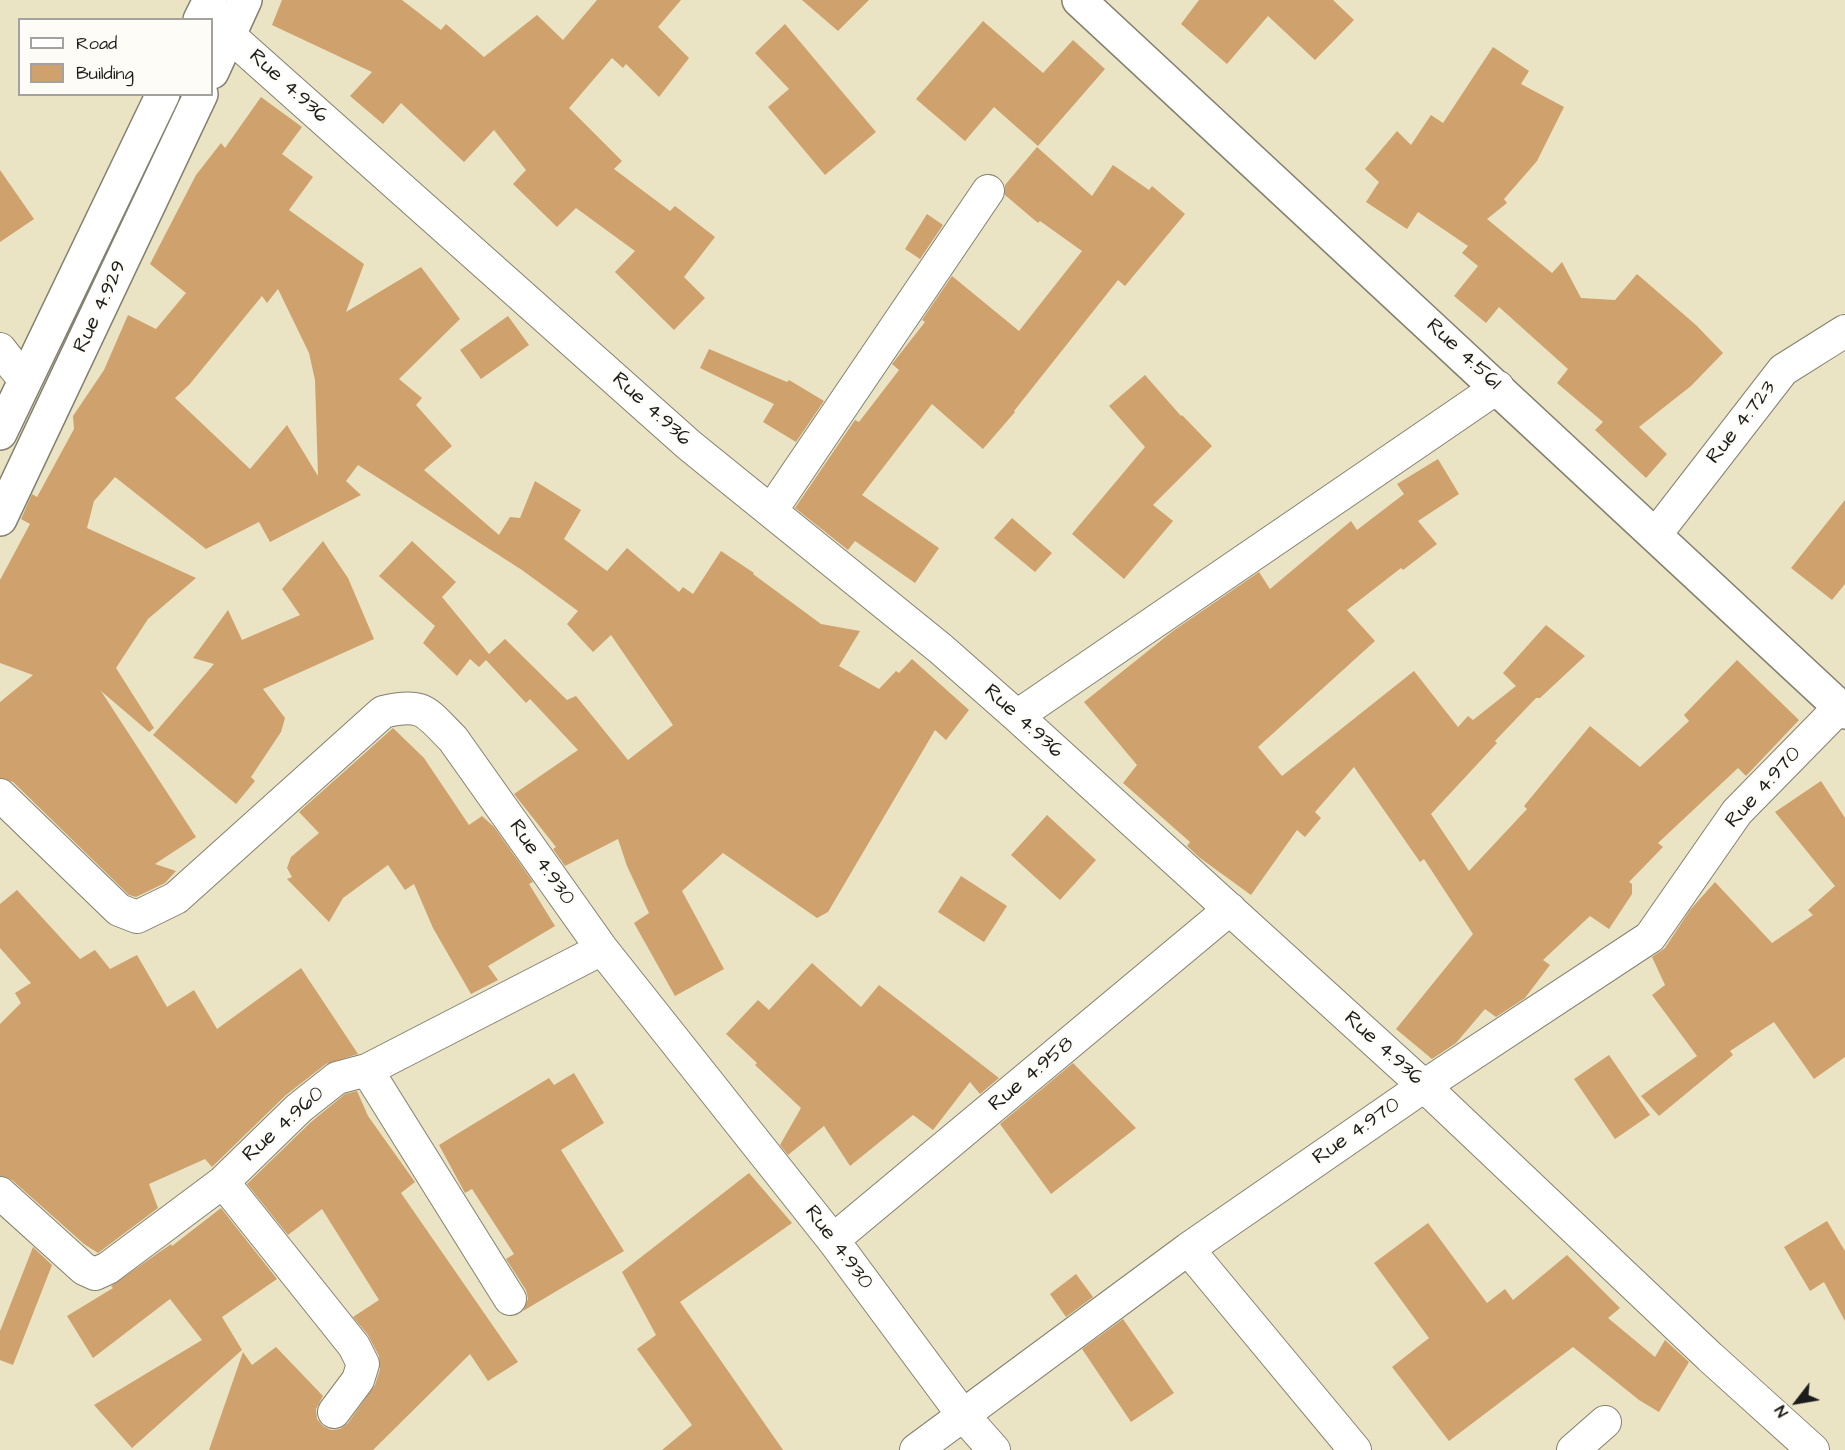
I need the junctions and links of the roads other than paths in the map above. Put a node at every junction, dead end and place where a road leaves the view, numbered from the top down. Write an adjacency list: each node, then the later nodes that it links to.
1 (245, 0): 3 (main road)
2 (1079, 0): 11 (main road, Rue 4.561)
3 (208, 15)
4 (213, 19): 13 (street, Rue 4.936)
5 (162, 96): 10 (main road, Rue 4.929)
6 (200, 96): 14 (main road, Rue 4.929)
7 (988, 192): 13 (street)
8 (1845, 331): 15 (street, Rue 4.723)
9 (0, 349): 10 (street)
10 (25, 381): 12 (main road, Rue 4.929)
11 (1498, 387): 15 (main road, Rue 4.561); 17 (street)
12 (0, 433)
13 (771, 511): 17 (street, Rue 4.936)
14 (0, 519)
15 (1656, 534): 16 (main road, Rue 4.561)
16 (1843, 710): 22 (street, Rue 4.970)
17 (1017, 716): 19 (street, Rue 4.936)
18 (0, 795): 20 (street, Rue 4.930)
19 (1230, 909): 22 (street, Rue 4.936); 25 (street, Rue 4.958)
20 (602, 949): 21 (street, Rue 4.960); 25 (street, Rue 4.930)
21 (367, 1071): 23 (street, Rue 4.960); 27 (street)
22 (1424, 1086): 26 (street, Rue 4.970); 35 (street, Rue 4.936)
23 (223, 1182): 24 (street, Rue 4.960); 28 (street)
24 (0, 1193)
25 (833, 1240): 29 (street, Rue 4.930)
26 (1188, 1249): 29 (street, Rue 4.970); 33 (street)
27 (510, 1299)
28 (334, 1412)
29 (963, 1414): 31 (street, Rue 4.970); 32 (street, Rue 4.930)
30 (1605, 1422): 34 (street)
31 (916, 1450)
32 (994, 1450)
33 (1355, 1450)
34 (1573, 1450)
35 (1813, 1450)

